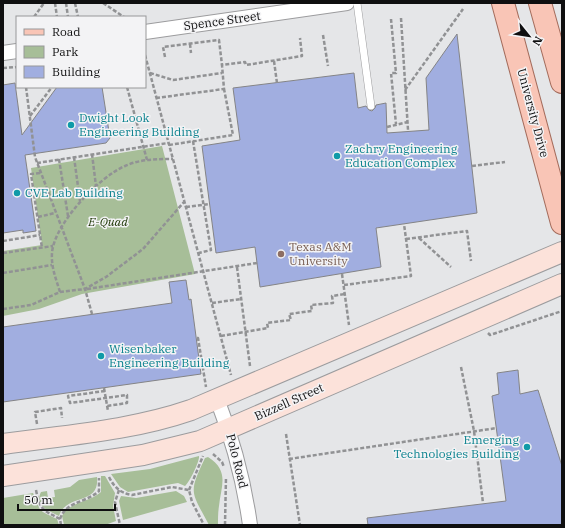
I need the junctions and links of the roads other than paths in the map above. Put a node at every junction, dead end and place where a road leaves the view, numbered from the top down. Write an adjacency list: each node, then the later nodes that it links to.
1 (347, 3): 5 (street, Spence Street)
2 (357, 3): 10 (lane)
3 (503, 3): 11 (main road, University Drive)
4 (540, 3): 6 (main road)
5 (146, 32)
6 (558, 49): 9 (main road)
7 (16, 50): 8 (street)
8 (3, 53)
9 (562, 82)
10 (372, 106)
11 (562, 223)
12 (562, 252): 14 (street)
13 (562, 284): 15 (street, Bizzell Street)
14 (212, 394): 15 (street, Polo Road); 16 (street)
15 (229, 429): 17 (street, Bizzell Street); 18 (street, Polo Road)
16 (3, 444)
17 (3, 476)
18 (250, 525)

